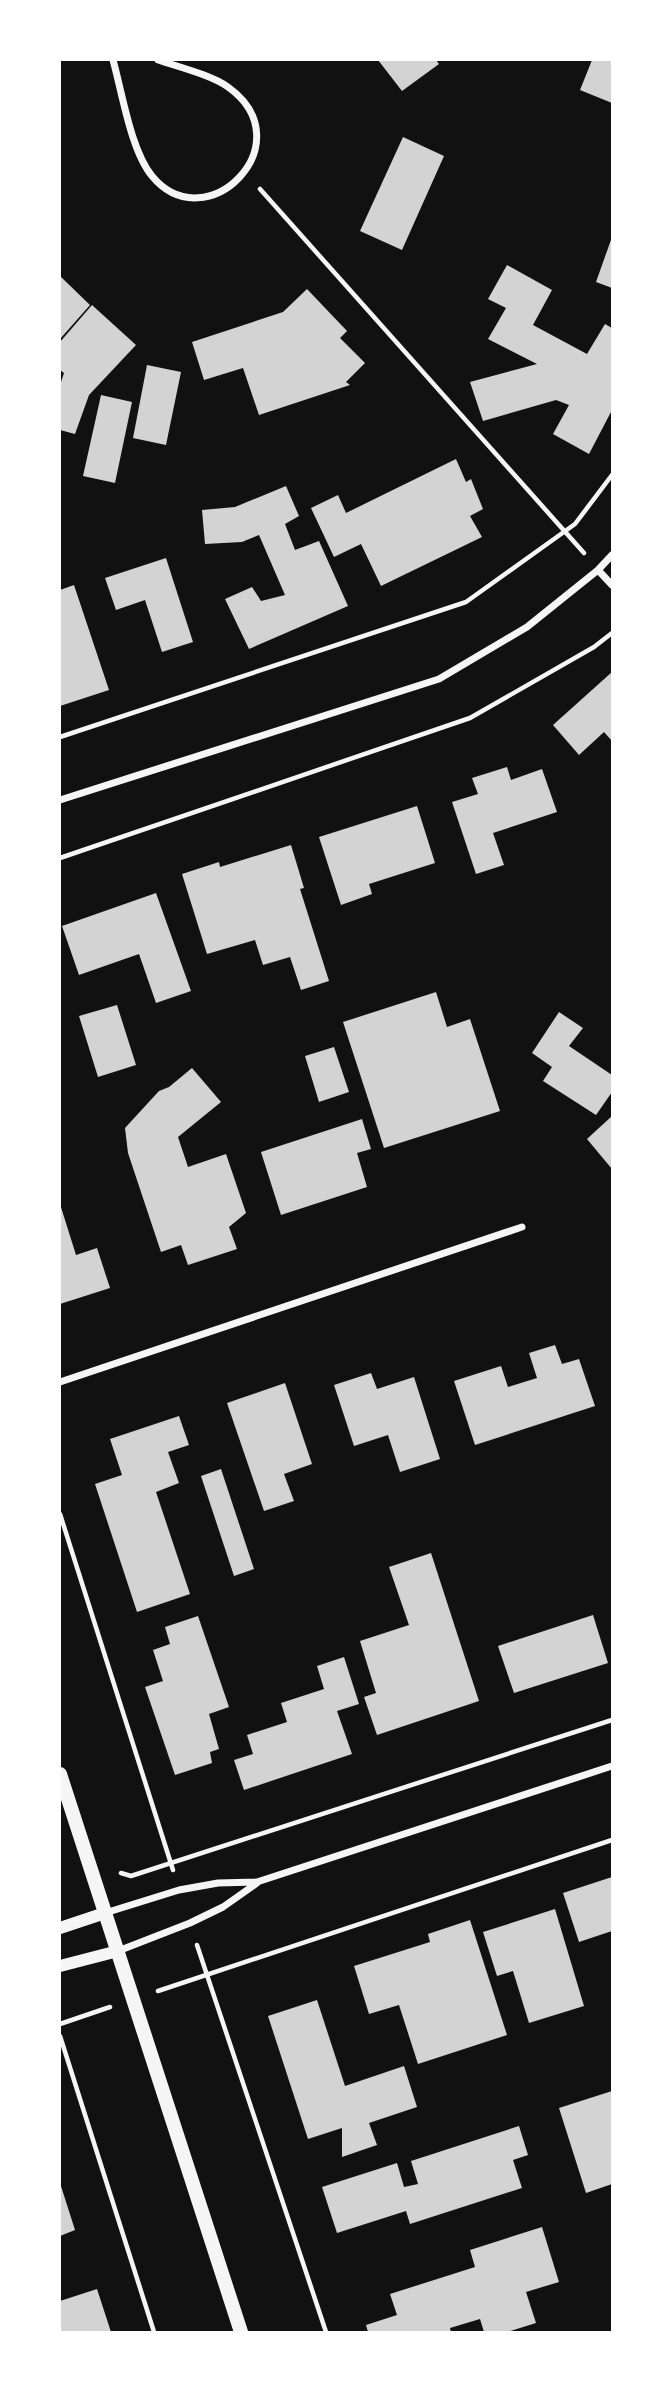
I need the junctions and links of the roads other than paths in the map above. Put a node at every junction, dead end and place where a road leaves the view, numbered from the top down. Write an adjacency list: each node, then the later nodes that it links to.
1 (113, 60): 2 (street)
2 (158, 60)
3 (612, 555): 4 (street)
4 (598, 570): 5 (street); 6 (street)
5 (612, 585)
6 (60, 800)
7 (522, 1227): 8 (street)
8 (60, 1382)
9 (612, 1766): 11 (street)
10 (60, 1774): 12 (main road)
11 (257, 1882): 12 (street); 14 (street)
12 (105, 1913): 13 (street); 14 (main road)
13 (60, 1928)
14 (118, 1951): 15 (street); 16 (main road)
15 (60, 1966)
16 (241, 2333)

